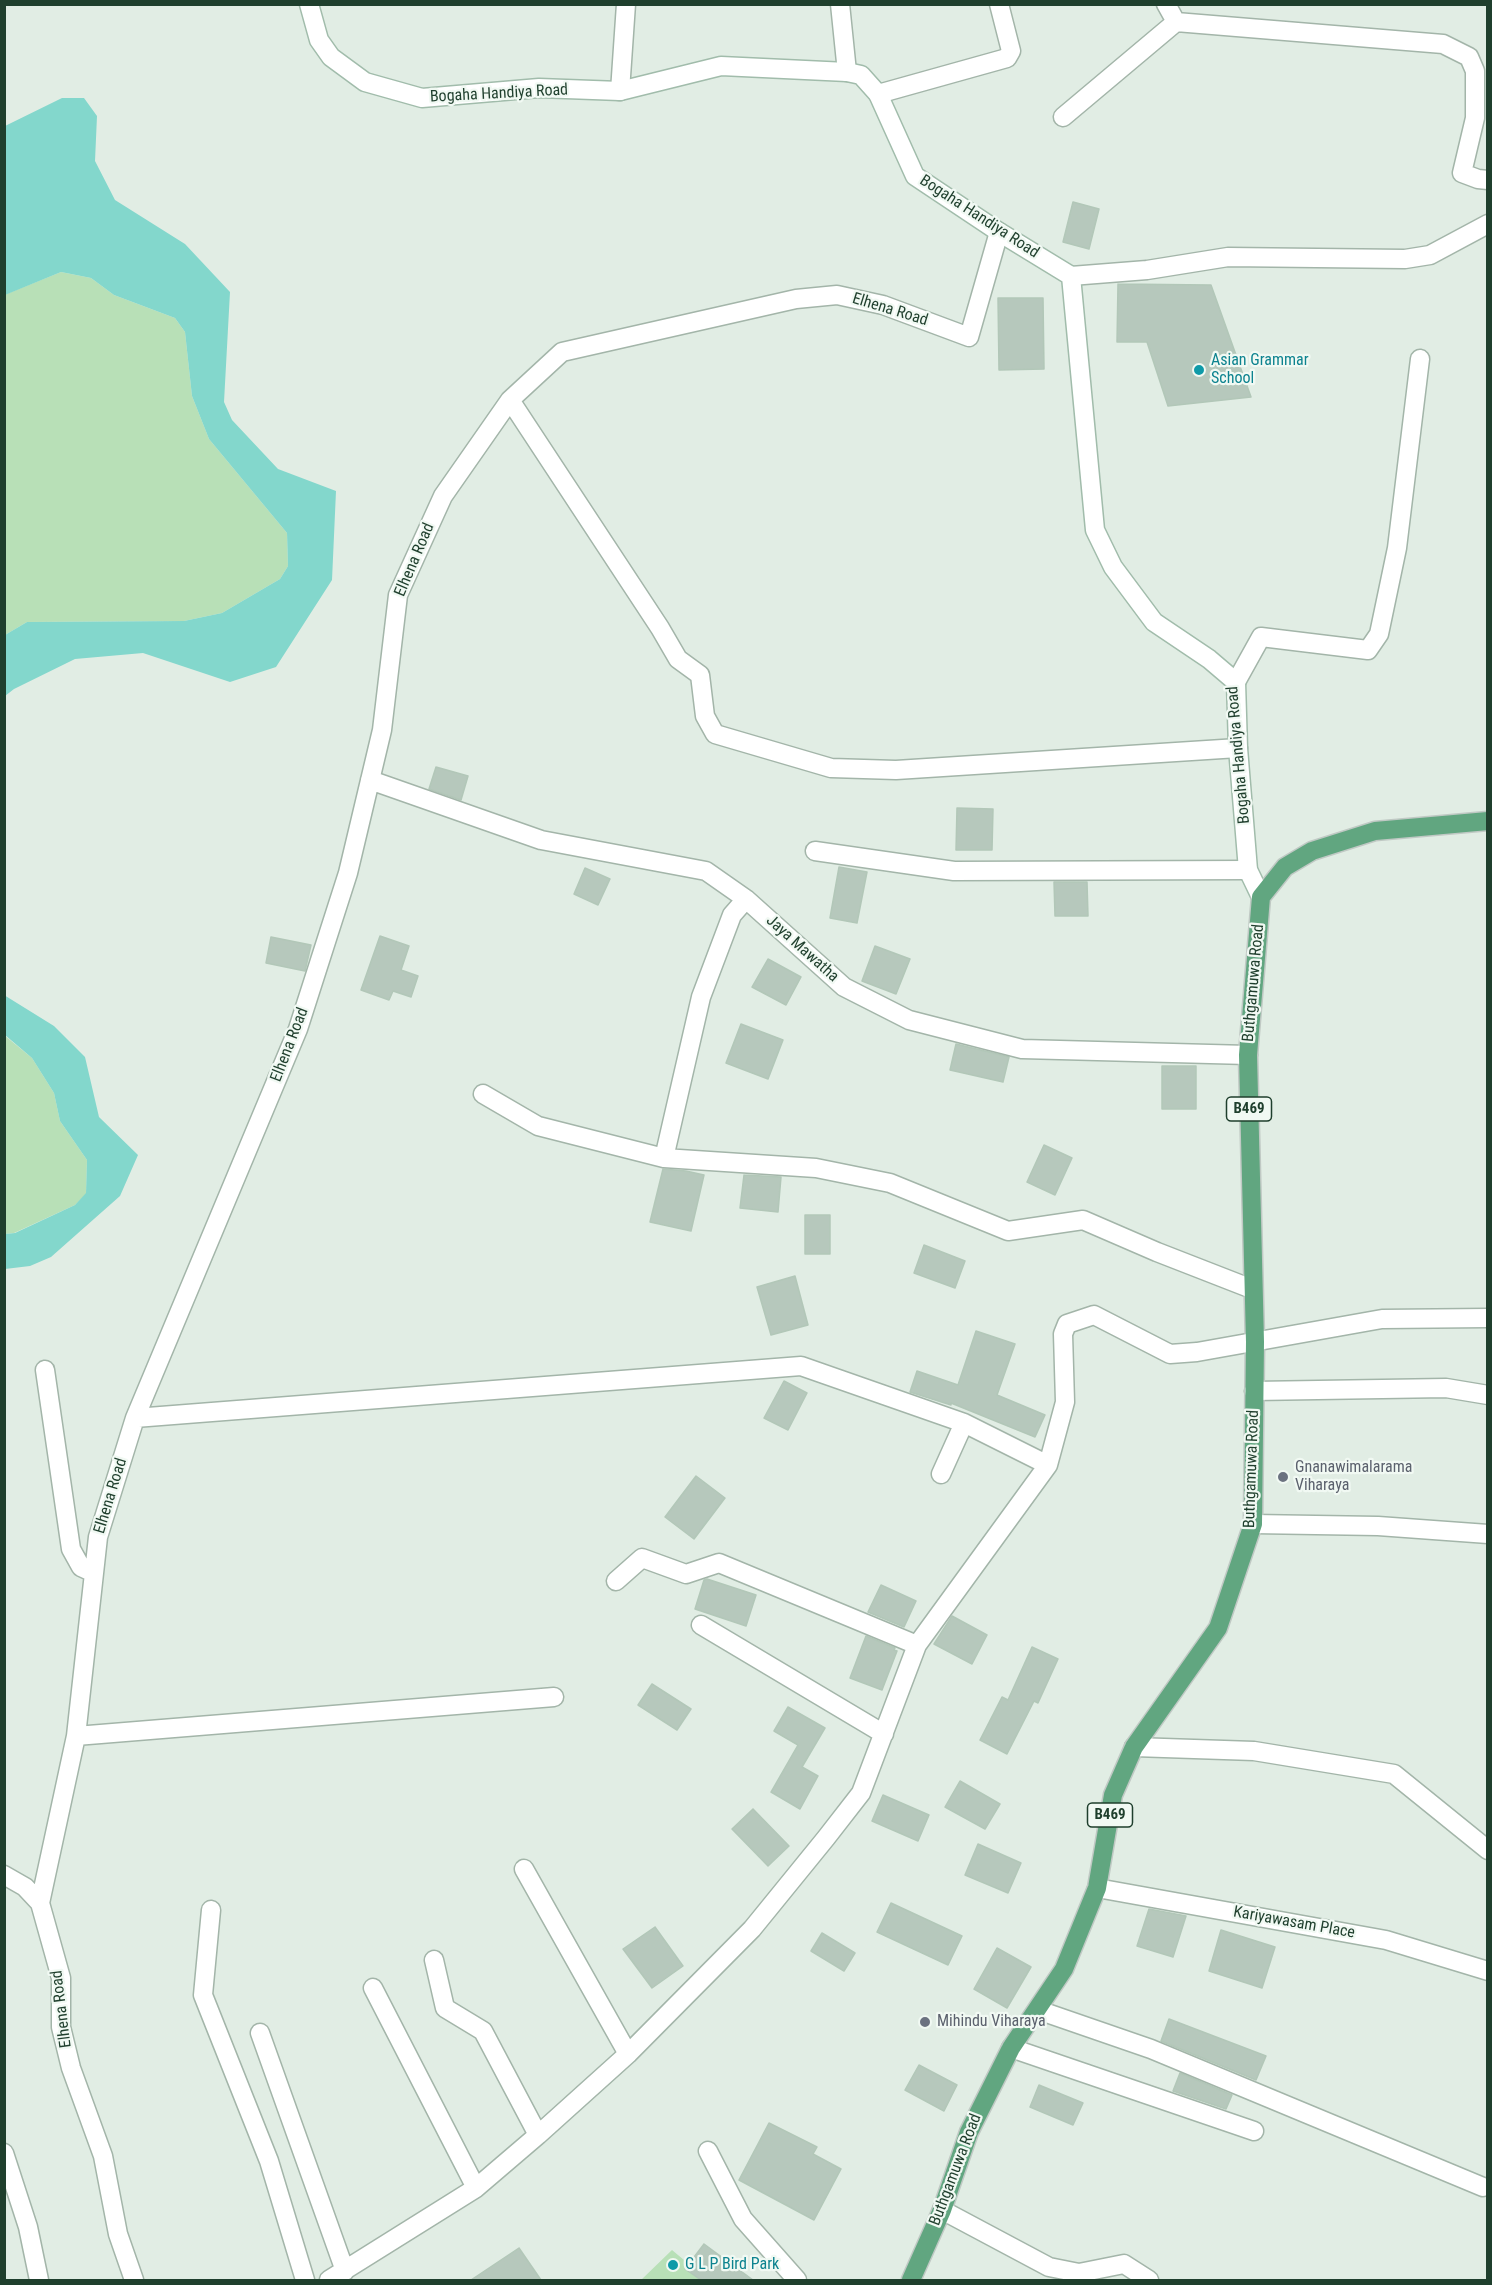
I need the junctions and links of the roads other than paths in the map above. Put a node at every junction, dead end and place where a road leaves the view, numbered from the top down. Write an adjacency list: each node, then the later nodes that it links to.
1 (309, 4): 8 (street, Bogaha Handiya Road)
2 (626, 4): 8 (street)
3 (840, 4): 7 (street)
4 (999, 4): 9 (street)
5 (1166, 4): 6 (street)
6 (1176, 22): 10 (street); 11 (street)
7 (847, 72): 8 (street, Bogaha Handiya Road); 9 (street, Bogaha Handiya Road)
8 (620, 91)
9 (878, 94): 13 (street, Bogaha Handiya Road)
10 (1063, 117)
11 (1488, 180)
12 (1488, 224): 14 (street)
13 (999, 232): 14 (street, Bogaha Handiya Road); 16 (street, Elhena Road)
14 (1071, 276): 17 (street, Bogaha Handiya Road)
15 (1420, 358): 17 (street)
16 (510, 400): 18 (street); 19 (street, Elhena Road)
17 (1236, 682): 18 (street, Bogaha Handiya Road)
18 (1238, 748): 22 (street, Bogaha Handiya Road)
19 (370, 780): 24 (street, Jaya Mawatha); 34 (street, Elhena Road)
20 (1488, 821): 23 (main road)
21 (815, 850): 22 (street)
22 (1248, 870): 23 (street, Bogaha Handiya Road)
23 (1261, 897): 25 (main road, Buthgamuwa Road / B469)
24 (746, 899): 25 (street, Jaya Mawatha); 27 (street)
25 (1248, 1055): 28 (main road, Buthgamuwa Road / B469)
26 (483, 1094): 27 (street)
27 (664, 1158): 28 (street)
28 (1252, 1289): 30 (main road, Buthgamuwa Road / B469)
29 (1488, 1318): 30 (street)
30 (1255, 1342): 32 (main road, Buthgamuwa Road / B469); 36 (street)
31 (45, 1370): 40 (street)
32 (1254, 1391): 33 (street); 38 (main road, Buthgamuwa Road / B469)
33 (1488, 1395)
34 (135, 1418): 35 (street); 40 (street, Elhena Road)
35 (964, 1423): 36 (street); 37 (street)
36 (1048, 1465): 43 (street)
37 (941, 1474)
38 (1253, 1524): 39 (street); 47 (main road, Buthgamuwa Road / B469)
39 (1488, 1534)
40 (93, 1574): 46 (street, Elhena Road)
41 (616, 1581): 43 (street)
42 (700, 1625): 45 (street)
43 (917, 1645): 45 (street)
44 (554, 1697): 46 (street)
45 (884, 1734): 60 (street)
46 (76, 1736): 52 (street, Elhena Road)
47 (1134, 1747): 48 (street); 51 (main road, Buthgamuwa Road / B469)
48 (1488, 1850)
49 (524, 1869): 60 (street)
50 (4, 1875): 52 (street)
51 (1097, 1888): 55 (street, Kariyawasam Place); 57 (main road, Buthgamuwa Road / B469)
52 (40, 1903): 70 (street, Elhena Road)
53 (211, 1910): 71 (street)
54 (434, 1960): 62 (street)
55 (1488, 1971)
56 (373, 1988): 66 (street)
57 (1038, 2010): 59 (main road, Buthgamuwa Road / B469); 65 (street)
58 (260, 2033): 68 (street)
59 (1011, 2048): 61 (street); 67 (main road, Buthgamuwa Road / B469)
60 (628, 2054): 62 (street)
61 (1254, 2131)
62 (538, 2135): 66 (street)
63 (708, 2151): 73 (street)
64 (4, 2153): 69 (street)
65 (1483, 2187)
66 (476, 2188): 68 (street)
67 (942, 2210): 74 (main road, Buthgamuwa Road / B469); 75 (street)
68 (345, 2271): 72 (street)
69 (39, 2280)
70 (134, 2280)
71 (305, 2280)
72 (329, 2280)
73 (797, 2280)
74 (911, 2280)
75 (1149, 2280)

